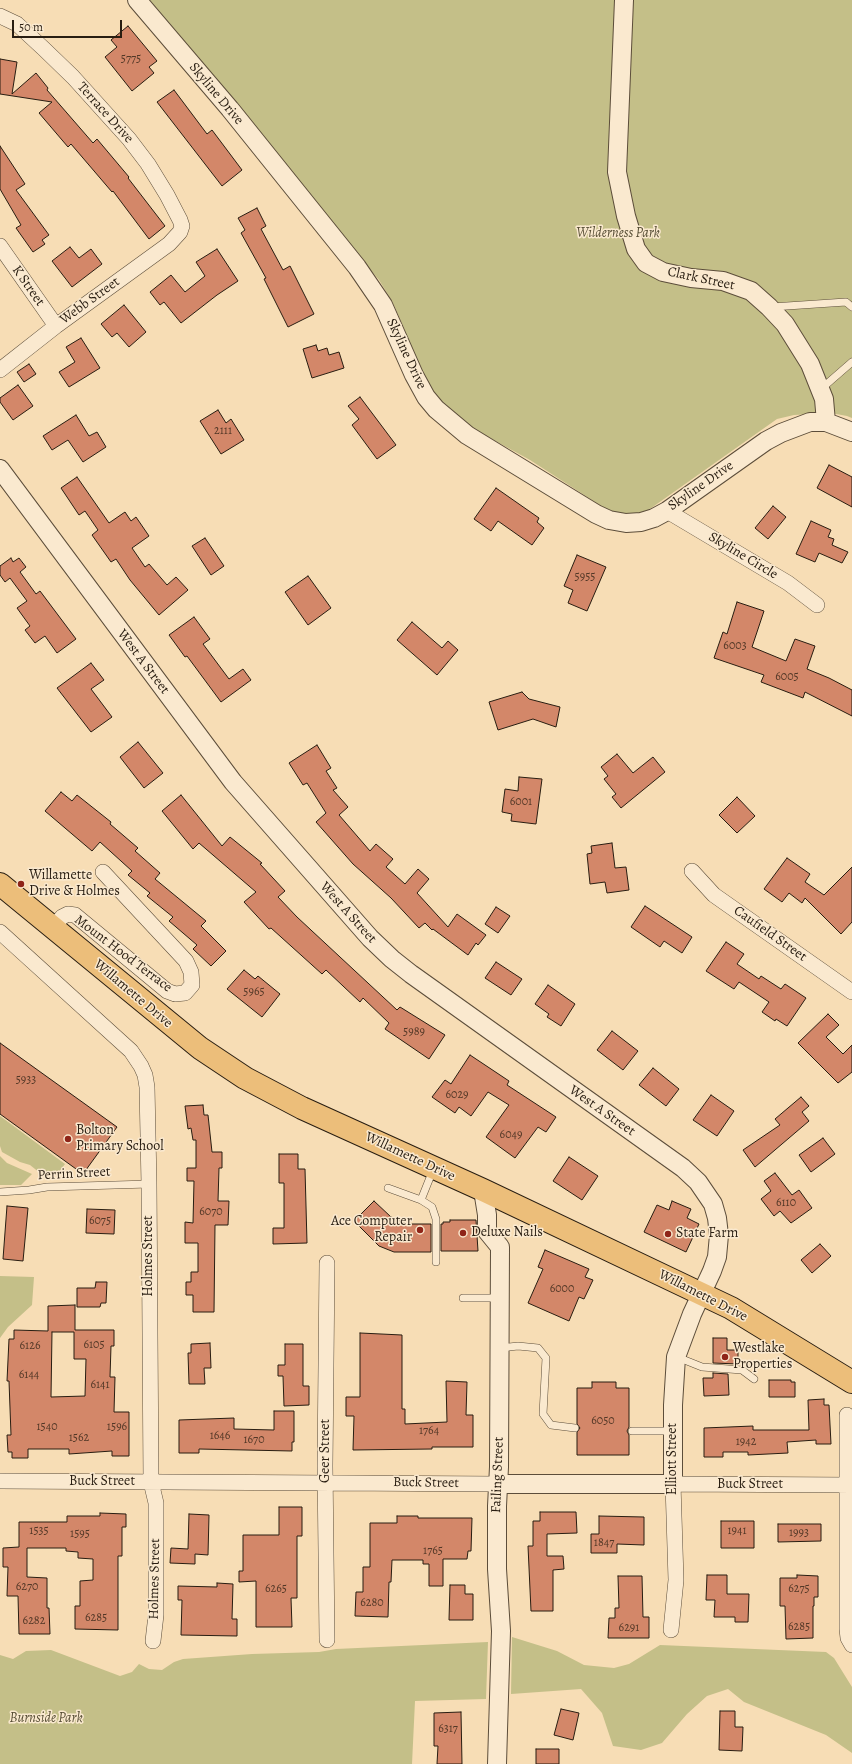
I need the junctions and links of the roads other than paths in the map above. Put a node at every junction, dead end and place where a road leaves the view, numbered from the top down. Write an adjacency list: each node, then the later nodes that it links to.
1 (137, 0): 15 (street, Skyline Drive)
2 (624, 0): 6 (street, Clark Street)
3 (0, 16): 4 (street, Terrace Drive)
4 (180, 232): 8 (street, Webb Street)
5 (0, 246): 8 (street, K Street)
6 (769, 307): 7 (lane); 11 (street, Clark Street)
7 (852, 307)
8 (56, 326): 10 (street, Webb Street)
9 (852, 362): 11 (lane)
10 (0, 370)
11 (821, 389): 12 (street, Clark Street)
12 (826, 422): 13 (street, Skyline Drive); 15 (street, Skyline Drive)
13 (852, 432)
14 (0, 469): 31 (street, West A Street)
15 (667, 510): 16 (street, Skyline Circle)
16 (817, 605)
17 (692, 871): 22 (street, Caufield Street)
18 (104, 872): 20 (street, Mount Hood Terrace)
19 (0, 884): 20 (main road, Willamette Drive)
20 (54, 928): 23 (main road, Willamette Drive)
21 (0, 932): 24 (street, Holmes Street)
22 (852, 992)
23 (433, 1168): 26 (main road, Willamette Drive); 28 (lane)
24 (149, 1184): 27 (lane, Perrin Street); 43 (street, Holmes Street)
25 (388, 1188): 28 (lane)
26 (483, 1190): 31 (main road, Willamette Drive); 33 (street, Failing Street)
27 (0, 1192)
28 (421, 1200): 29 (lane)
29 (436, 1262)
30 (327, 1263): 44 (street, Geer Street)
31 (701, 1293): 35 (street, Elliott Street); 37 (main road, Willamette Drive)
32 (463, 1298): 33 (lane)
33 (500, 1298): 34 (street, Failing Street)
34 (500, 1348): 39 (lane); 45 (street, Failing Street)
35 (676, 1357): 36 (lane); 40 (street, Elliott Street)
36 (754, 1379)
37 (852, 1382)
38 (847, 1415): 47 (street)
39 (575, 1428)
40 (673, 1430): 41 (lane); 46 (street, Elliott Street)
41 (632, 1431)
42 (0, 1481): 43 (street, Buck Street)
43 (151, 1482): 44 (street, Buck Street); 50 (street, Holmes Street)
44 (325, 1482): 45 (street, Buck Street); 49 (street, Geer Street)
45 (498, 1484): 46 (street, Buck Street); 52 (street, Failing Street)
46 (673, 1484): 47 (street, Buck Street); 48 (street, Elliott Street)
47 (850, 1485): 51 (street)
48 (670, 1630)
49 (327, 1640)
50 (153, 1641)
51 (851, 1644)
52 (497, 1764)

